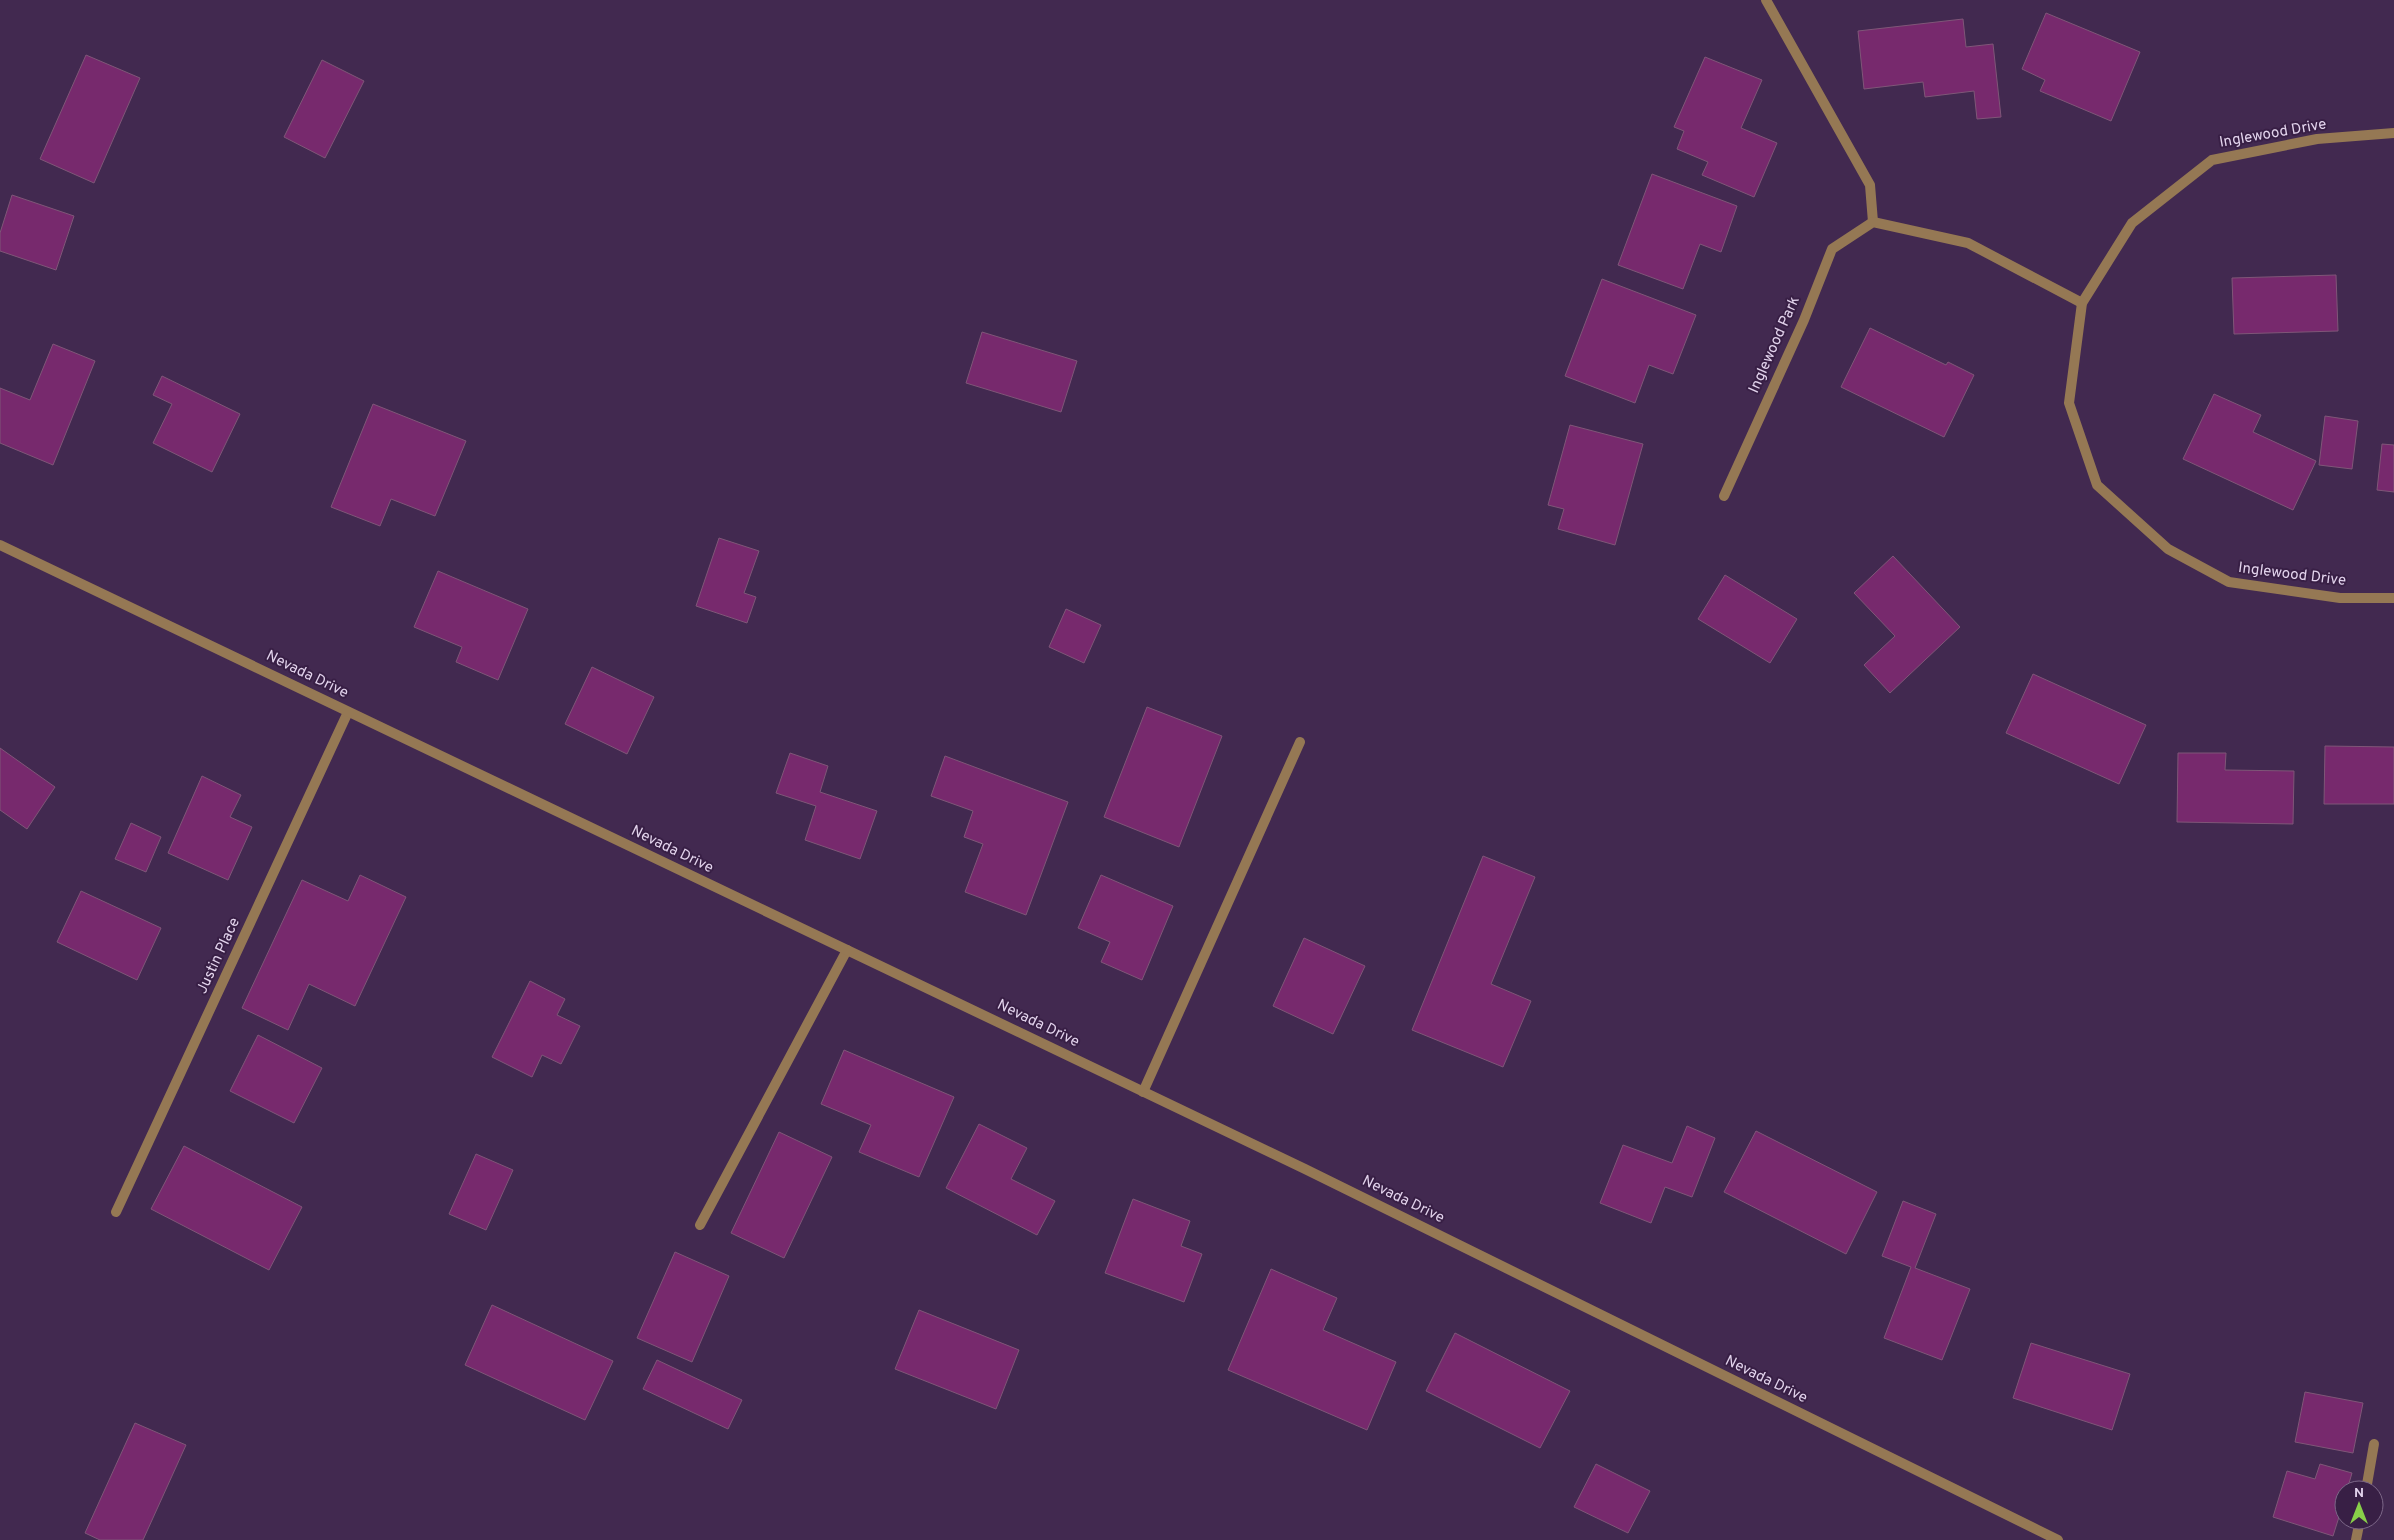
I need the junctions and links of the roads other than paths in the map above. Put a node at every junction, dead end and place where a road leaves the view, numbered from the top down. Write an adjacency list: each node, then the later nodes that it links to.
1 (1766, 0): 3 (street)
2 (2394, 132): 4 (street, Inglewood Drive)
3 (1873, 222): 4 (street); 5 (street, Inglewood Park)
4 (2082, 302): 7 (street, Inglewood Drive)
5 (1724, 496)
6 (0, 545): 8 (street, Nevada Drive)
7 (2394, 598)
8 (348, 712): 10 (street, Nevada Drive); 12 (street, Justin Place)
9 (1300, 742): 11 (street)
10 (847, 950): 11 (street, Nevada Drive); 13 (street)
11 (1143, 1092): 16 (street, Nevada Drive)
12 (116, 1212)
13 (700, 1225)
14 (2374, 1444): 15 (street)
15 (2368, 1480)
16 (2058, 1540)

